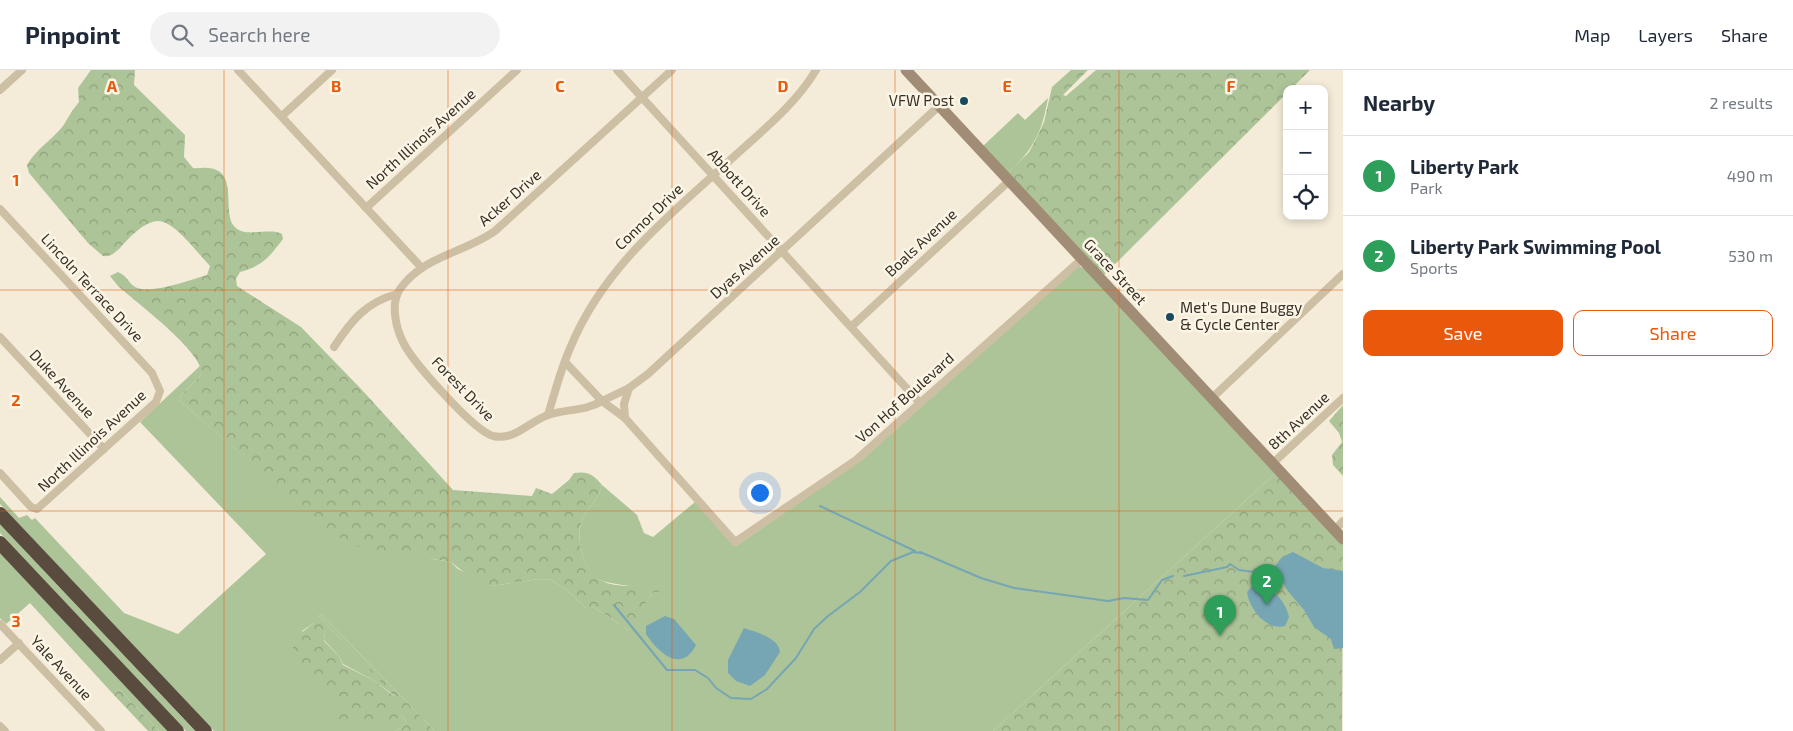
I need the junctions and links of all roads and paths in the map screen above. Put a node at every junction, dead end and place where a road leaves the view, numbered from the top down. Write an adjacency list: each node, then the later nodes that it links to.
1 (22, 70): 9 (street)
2 (238, 70): 12 (street)
3 (332, 70): 12 (street)
4 (517, 70): 15 (street, North Illinois Avenue)
5 (617, 70): 10 (street, Abbott Drive)
6 (672, 70): 10 (street, Acker Drive)
7 (816, 70): 13 (street, Connor Drive)
8 (906, 70): 11 (street, Grace Street)
9 (0, 90)
10 (643, 98): 13 (street, Abbott Drive); 19 (street, Acker Drive)
11 (939, 106): 14 (street, Grace Street); 17 (street, Dyas Avenue)
12 (282, 116): 15 (street)
13 (713, 175): 17 (street, Abbott Drive); 25 (street, Connor Drive)
14 (1009, 181): 18 (street, Grace Street); 22 (street, Boals Avenue)
15 (366, 208): 19 (street)
16 (0, 209): 26 (street, Lincoln Terrace Drive)
17 (782, 251): 22 (street, Abbott Drive); 27 (street, Dyas Avenue)
18 (1082, 259): 28 (street, Grace Street); 31 (street, Von Hof Boulevard)
19 (421, 267): 21 (street, Acker Drive)
20 (1343, 274): 28 (street)
21 (397, 294): 24 (street, Acker Drive); 32 (street, Forest Drive)
22 (852, 326): 31 (street, Abbott Drive)
23 (0, 338): 34 (street, Duke Avenue)
24 (334, 348)
25 (565, 362): 30 (street); 32 (street, Connor Drive)
26 (160, 388): 34 (street, North Illinois Avenue)
27 (629, 388): 30 (street, Dyas Avenue); 33 (street)
28 (1212, 398): 35 (street, Grace Street)
29 (1343, 398): 35 (street, 8th Avenue)
30 (602, 401): 32 (street, Forest Drive); 33 (street)
31 (920, 403): 33 (street, Von Hof Boulevard)
32 (548, 415)
33 (625, 418)
34 (104, 449): 36 (street, North Illinois Avenue)
35 (1273, 463): 38 (street, Grace Street)
36 (0, 473)
37 (0, 514): 48 (highway)
38 (1339, 526): 39 (street, Grace Street)
39 (1343, 538)
40 (0, 544): 47 (highway)
41 (0, 624): 42 (street, Yale Avenue)
42 (19, 643): 43 (street); 46 (street, Yale Avenue)
43 (0, 660)
44 (0, 726): 45 (street)
45 (5, 731)
46 (101, 731)
47 (177, 731)
48 (205, 731)

